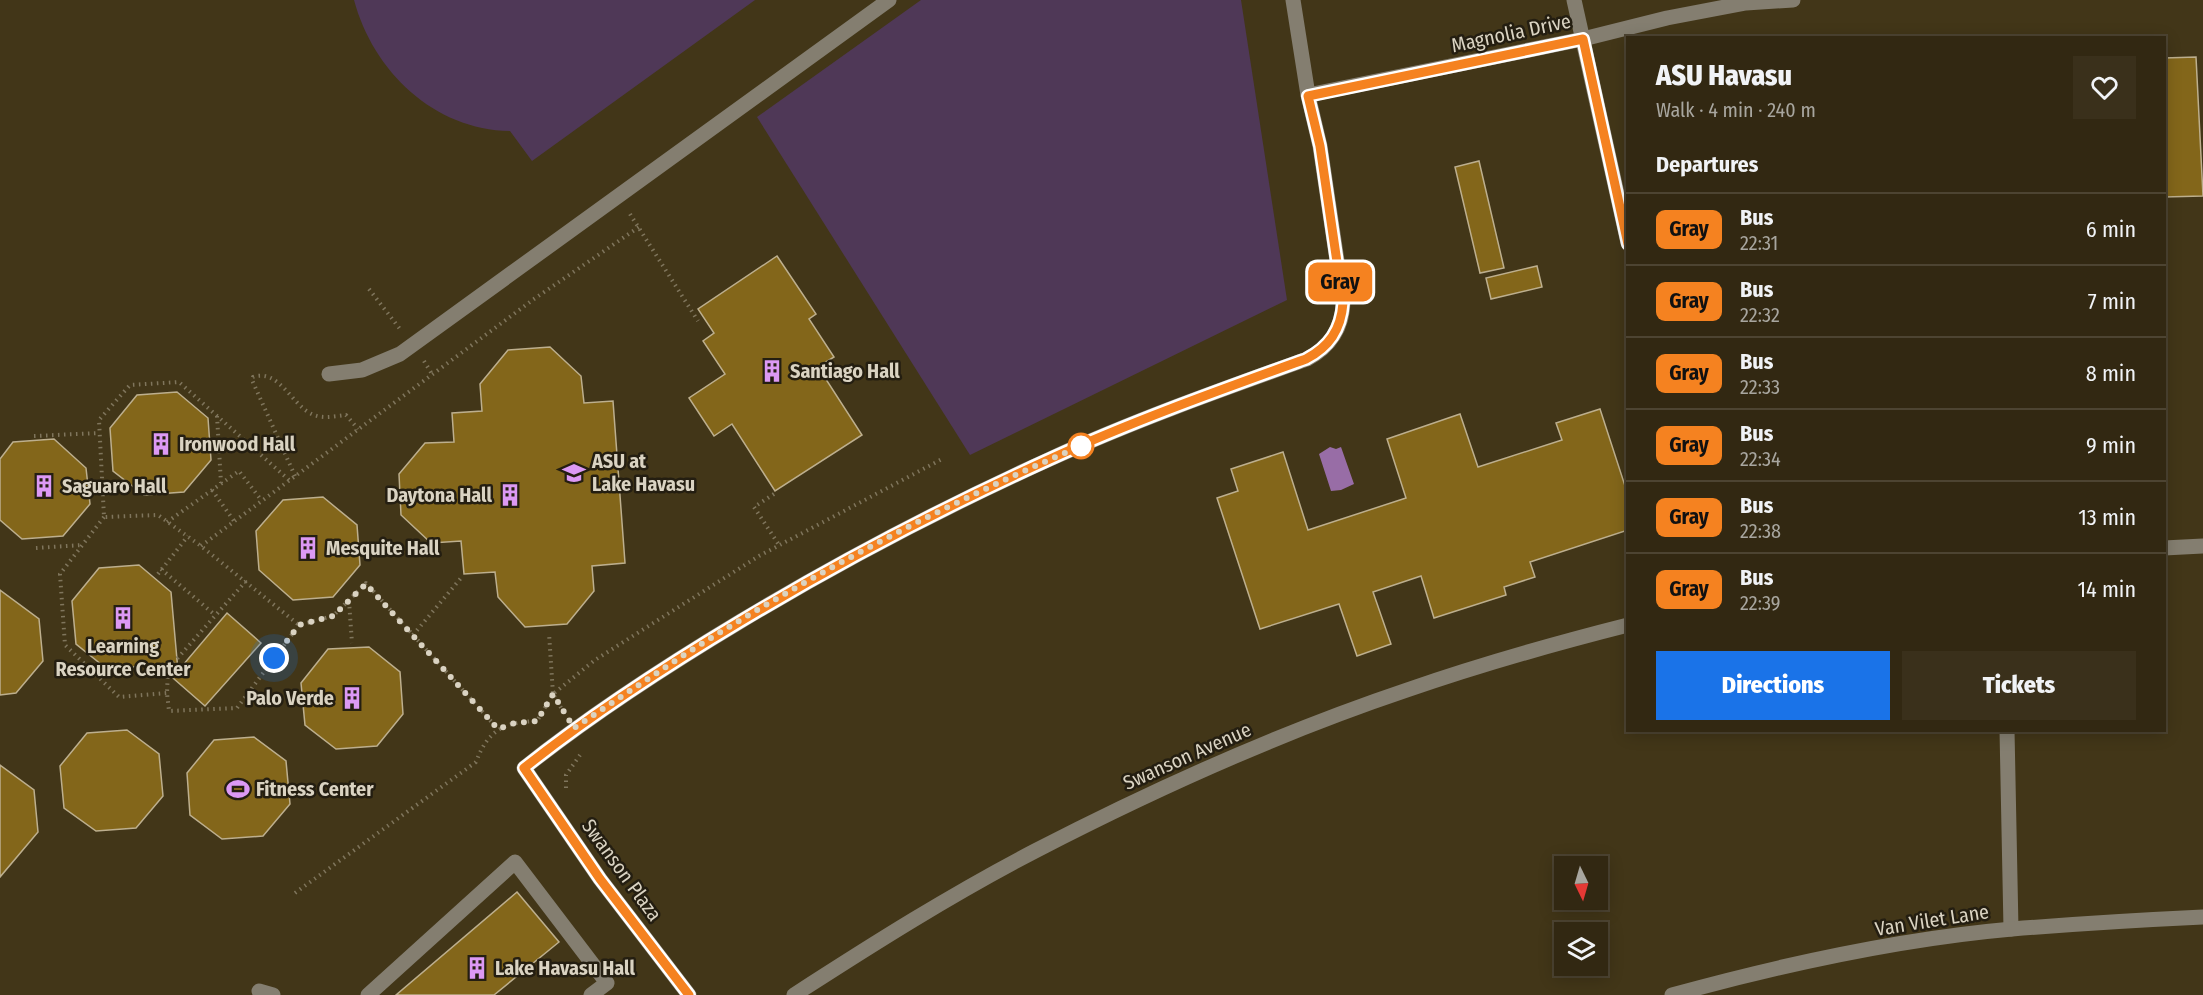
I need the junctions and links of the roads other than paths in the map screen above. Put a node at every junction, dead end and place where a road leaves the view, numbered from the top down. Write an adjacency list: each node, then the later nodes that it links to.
1 (889, 0): 8 (street)
2 (1293, 0): 6 (street)
3 (1574, 0): 5 (street)
4 (1793, 0): 5 (street, Magnolia Drive)
5 (1583, 39): 6 (street, Magnolia Drive); 7 (street)
6 (1308, 96): 17 (street, Swanson Plaza)
7 (1626, 234)
8 (329, 374)
9 (2203, 546): 10 (street)
10 (2166, 548)
11 (1626, 626): 18 (street, Swanson Avenue)
12 (2007, 732): 14 (street)
13 (2203, 917): 14 (street, Van Vilet Lane)
14 (2011, 929): 19 (street, Van Vilet Lane)
15 (368, 995): 16 (street)
16 (591, 995)
17 (689, 995)
18 (794, 995)
19 (1672, 995)

